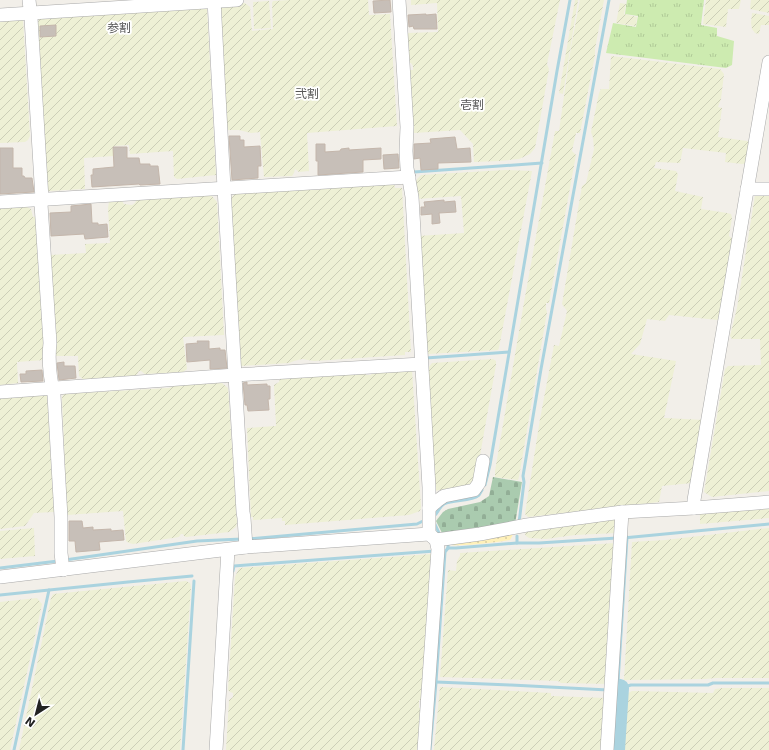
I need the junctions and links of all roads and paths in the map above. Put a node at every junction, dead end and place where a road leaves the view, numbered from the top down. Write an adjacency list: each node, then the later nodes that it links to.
1 (237, 0): 3 (street)
2 (399, 0): 7 (street)
3 (214, 1): 4 (street); 8 (street)
4 (30, 6): 5 (street); 11 (street)
5 (0, 15)
6 (769, 62): 9 (street)
7 (405, 177): 8 (street); 13 (street)
8 (224, 188): 11 (street); 14 (street)
9 (751, 189): 10 (street); 19 (street)
10 (769, 189)
11 (42, 199): 12 (street); 15 (street)
12 (0, 202)
13 (418, 364): 14 (street); 21 (street)
14 (235, 374): 15 (street); 22 (street)
15 (52, 386): 16 (street); 24 (street)
16 (0, 392)
17 (483, 461): 21 (street)
18 (769, 502): 19 (street)
19 (694, 505): 20 (street)
20 (622, 512): 21 (street); 28 (street)
21 (432, 531): 22 (street); 27 (street)
22 (246, 542): 23 (street)
23 (228, 550): 24 (street); 26 (street)
24 (62, 563): 25 (street)
25 (0, 577)
26 (216, 750)
27 (424, 750)
28 (607, 750)

